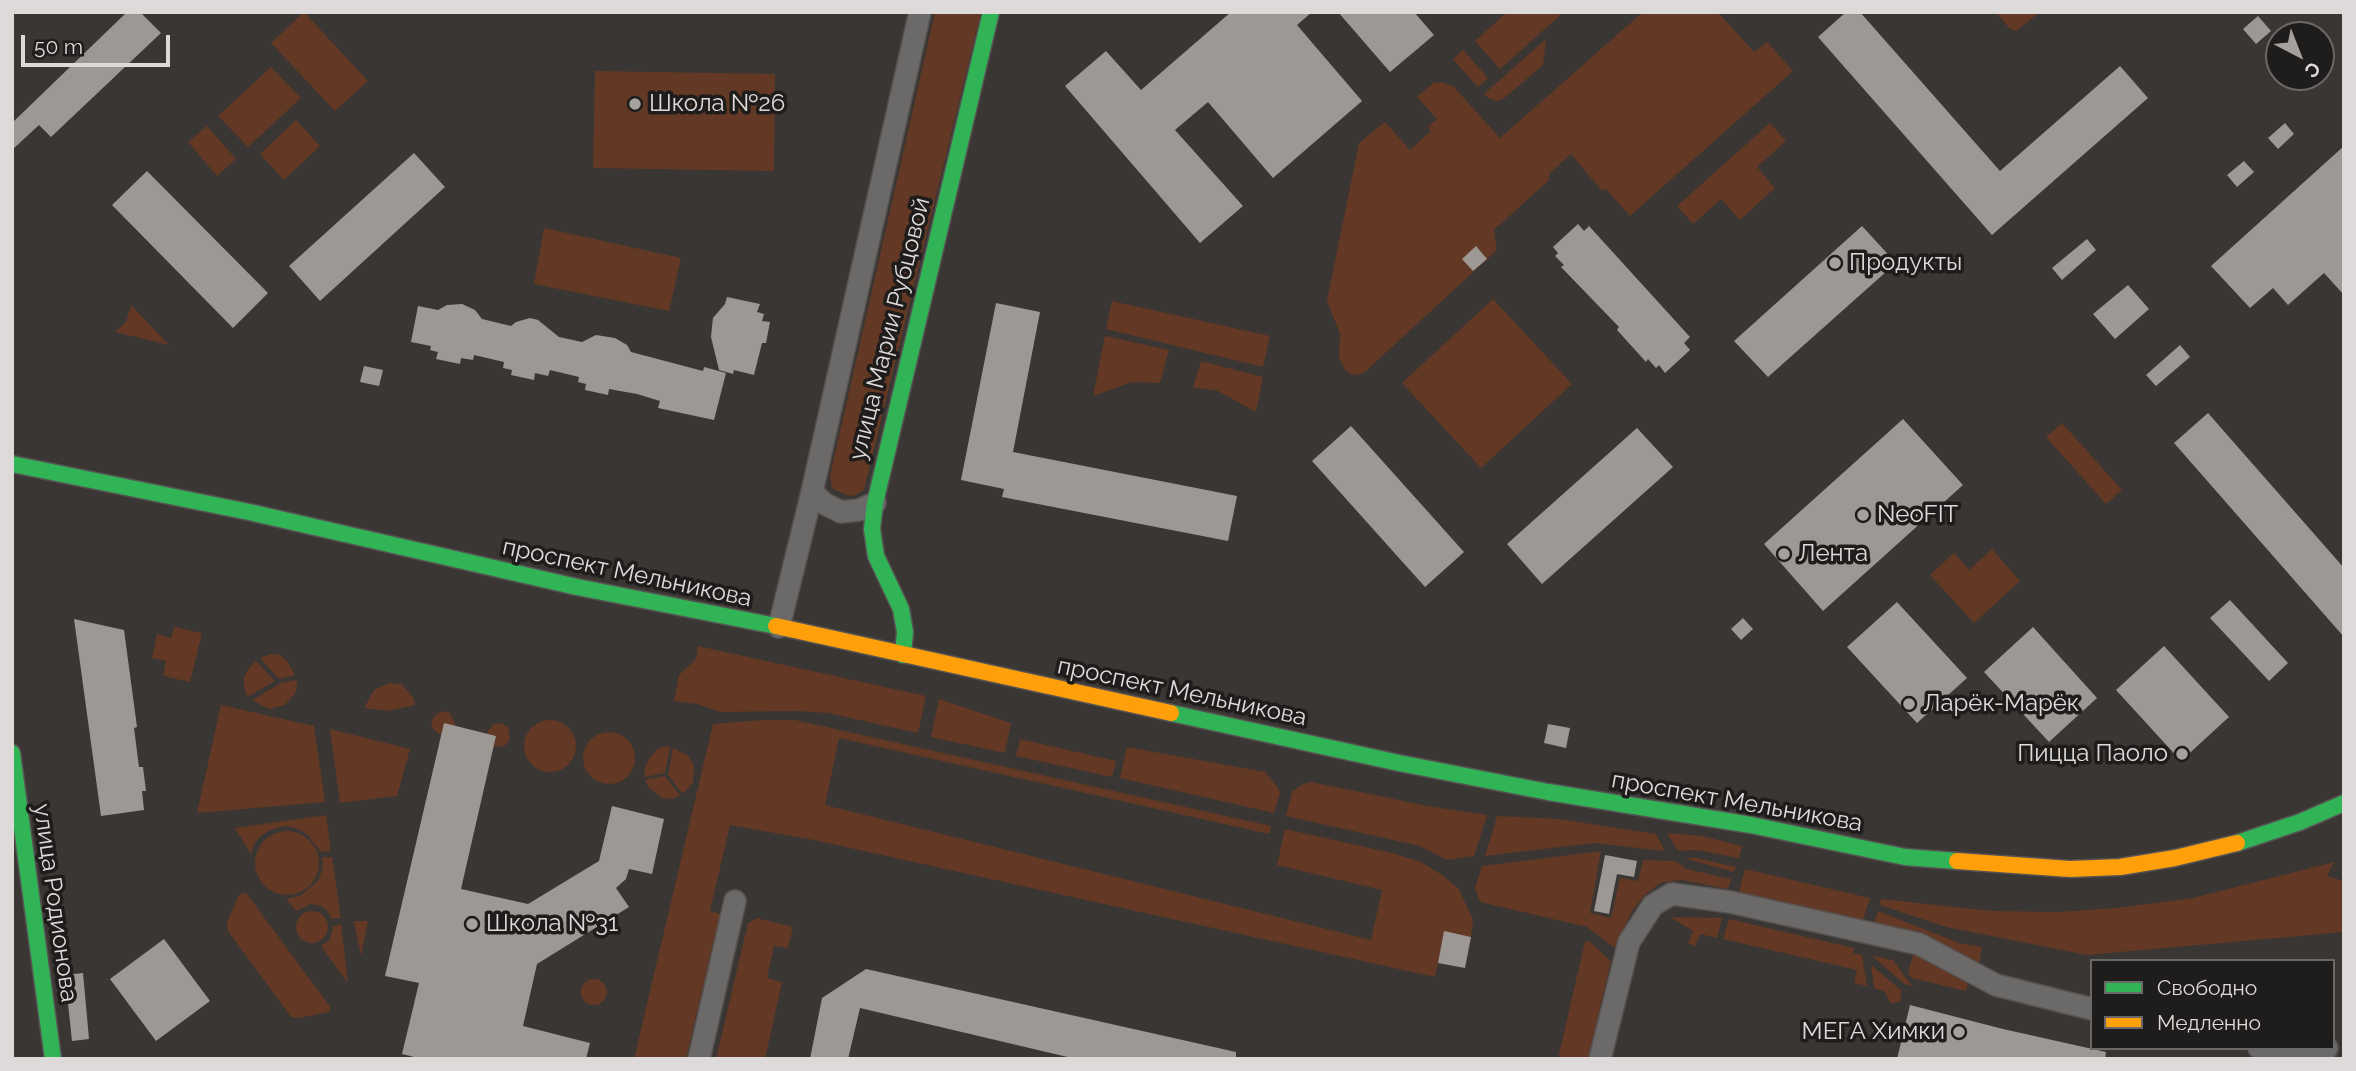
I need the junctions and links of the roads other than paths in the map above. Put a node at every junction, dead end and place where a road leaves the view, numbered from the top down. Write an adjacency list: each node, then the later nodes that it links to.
1 (920, 12): 4 (street, улица Марии Рубцовой)
2 (991, 12): 5 (street, улица Марии Рубцовой)
3 (12, 464): 6 (street, проспект Мельникова)
4 (812, 492): 5 (street); 6 (street, улица Марии Рубцовой)
5 (875, 503): 7 (street, улица Марии Рубцовой)
6 (779, 627): 7 (street, проспект Мельникова)
7 (903, 655): 9 (street, проспект Мельникова)
8 (12, 753): 13 (street, улица Родионова)
9 (2344, 803)
10 (735, 901): 14 (street)
11 (2090, 1008): 15 (street)
12 (2267, 1050): 16 (street)
13 (52, 1059)
14 (699, 1059)
15 (1600, 1059)
16 (2302, 1059)

